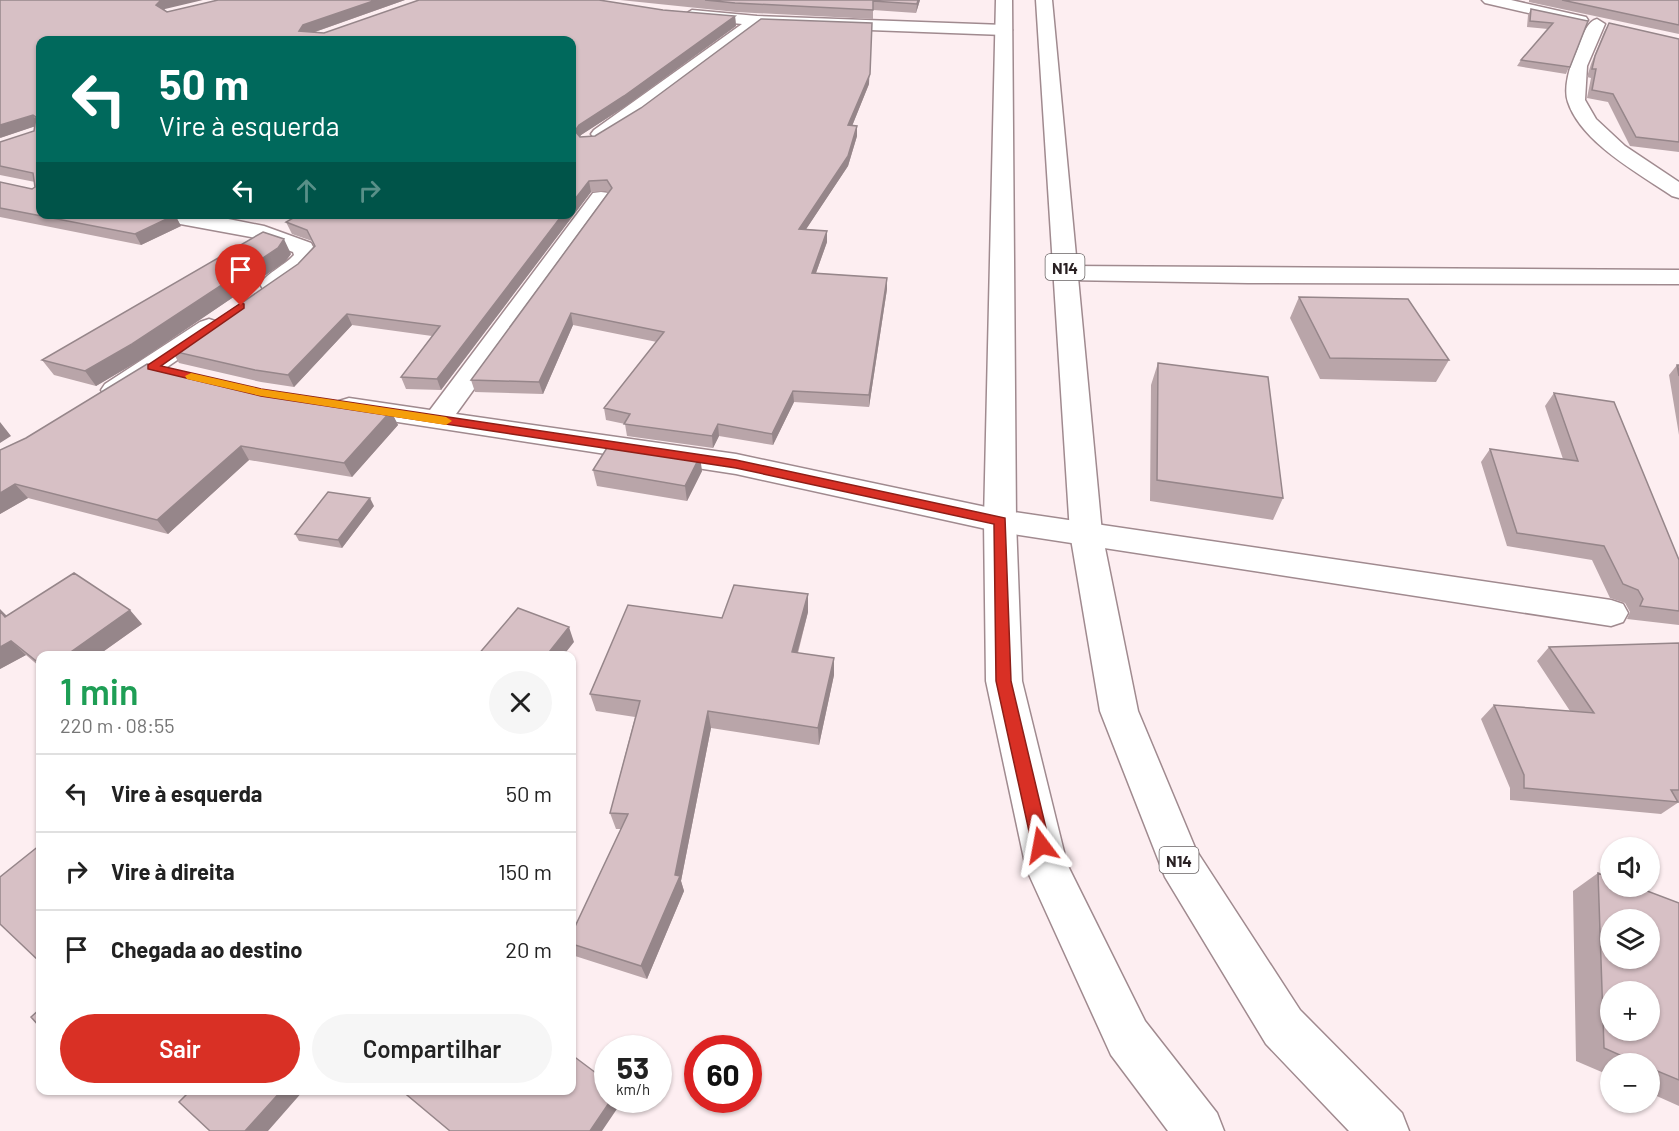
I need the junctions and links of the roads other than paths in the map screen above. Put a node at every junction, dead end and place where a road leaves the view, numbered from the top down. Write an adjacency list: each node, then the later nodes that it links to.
1 (1004, 0): 9 (street)
2 (1044, 0): 14 (street, N14)
3 (1490, 0): 7 (street)
4 (1583, 0): 7 (street)
5 (676, 14): 6 (street)
6 (757, 21): 9 (street); 10 (street)
7 (1589, 22): 8 (street); 11 (street)
8 (1617, 28)
9 (1004, 30): 23 (street)
10 (589, 141)
11 (1679, 192)
12 (601, 198): 22 (street)
13 (191, 219): 16 (street)
14 (1065, 273): 15 (street); 24 (street, N14)
15 (1679, 277)
16 (256, 295)
17 (228, 315): 18 (street)
18 (152, 367): 19 (street); 20 (street)
19 (184, 375)
20 (95, 402)
21 (328, 404): 22 (street)
22 (436, 420): 23 (street)
23 (1000, 521): 24 (street); 26 (street)
24 (1086, 533): 25 (street); 27 (street, N14)
25 (1611, 613)
26 (1199, 1131)
27 (1384, 1131)

